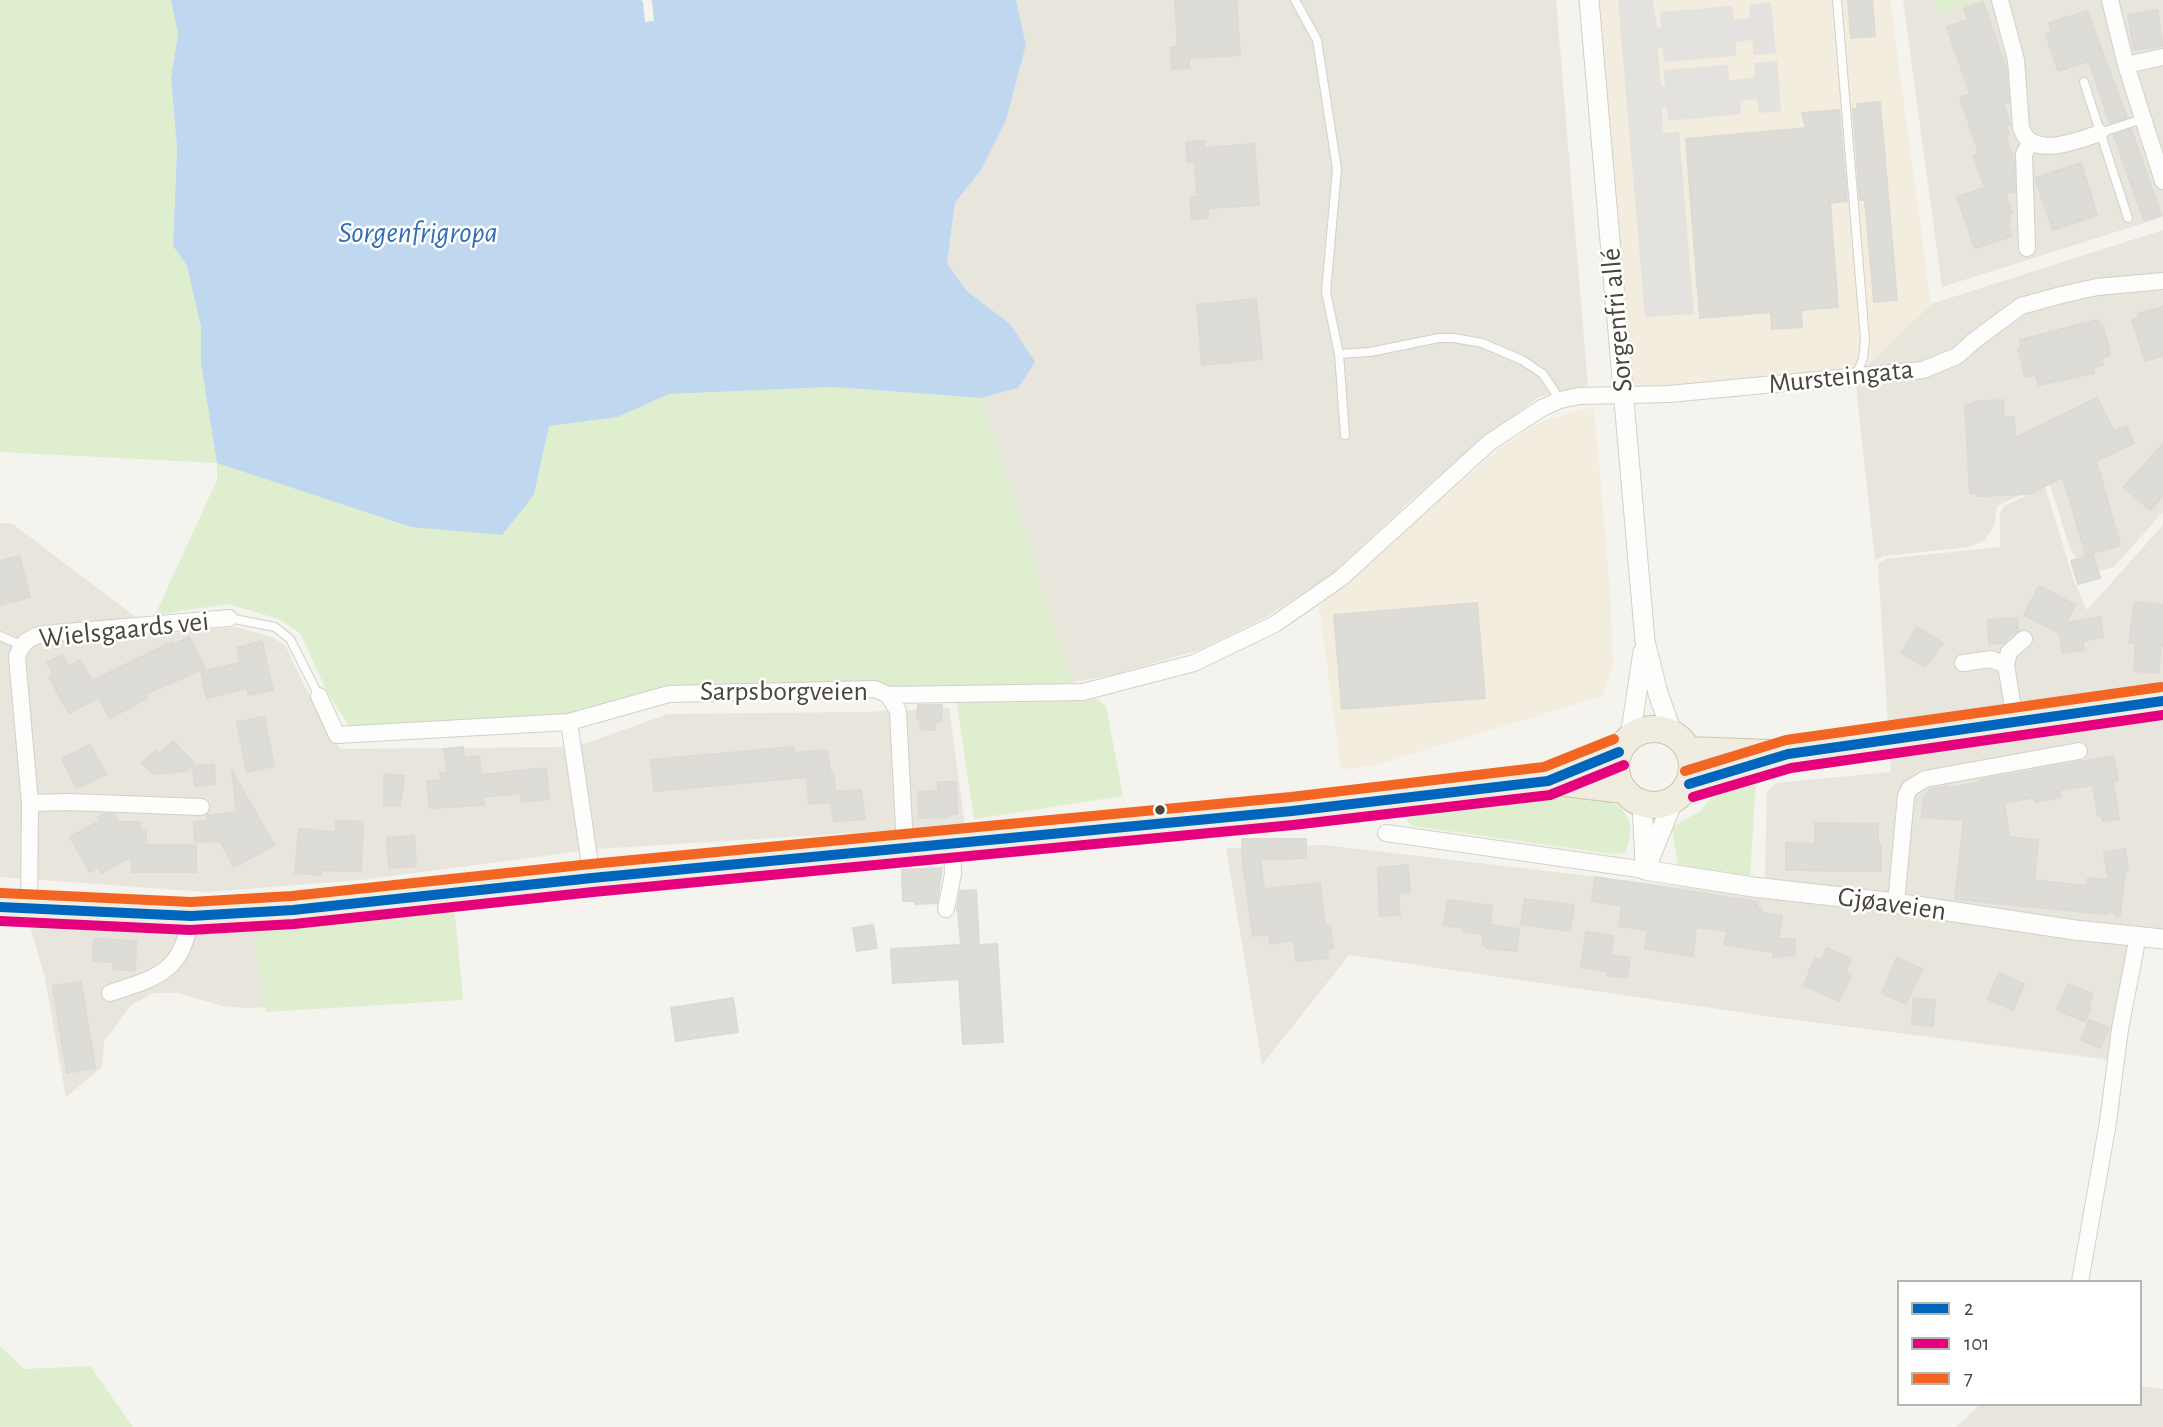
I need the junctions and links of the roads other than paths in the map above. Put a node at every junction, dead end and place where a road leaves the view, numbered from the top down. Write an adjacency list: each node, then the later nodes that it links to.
1 (1295, 0): 16 (lane)
2 (1589, 0): 18 (street, Sorgenfri allé)
3 (1837, 0): 17 (lane)
4 (2000, 0): 11 (street)
5 (2110, 0): 7 (street)
6 (2163, 57): 7 (street)
7 (2126, 65): 9 (street)
8 (2084, 82): 10 (lane)
9 (2142, 119): 10 (lane); 12 (street)
10 (2100, 133): 11 (street); 13 (lane)
11 (2031, 141): 14 (street)
12 (2162, 173)
13 (2128, 218)
14 (2026, 248)
15 (2163, 281): 17 (street, Mursteingata)
16 (1339, 354): 19 (lane); 20 (lane)
17 (1855, 377): 18 (street, Mursteingata)
18 (1623, 395): 19 (street, Mursteingata); 24 (street, Sorgenfri allé)
19 (1560, 400): 28 (street)
20 (1345, 435)
21 (229, 618): 25 (street, Wielsgaards vei); 29 (lane)
22 (0, 636): 25 (lane, Wielsgaards vei)
23 (2024, 639): 27 (street)
24 (1645, 641): 33 (street); 34 (street)
25 (21, 645): 40 (street, Wielsgaards vei)
26 (1963, 663): 27 (street)
27 (2006, 665): 31 (street)
28 (888, 695): 32 (street, Sarpsborgveien); 44 (street, Sarpsborgveien)
29 (319, 696): 32 (street, Sarpsborgveien)
30 (2163, 701): 31 (highway)
31 (2015, 720): 36 (highway)
32 (569, 722): 46 (street)
33 (1680, 741): 34 (highway); 36 (highway); 38 (highway)
34 (1624, 745): 37 (highway); 39 (highway)
35 (2079, 751): 47 (street)
36 (1788, 754): 38 (highway)
37 (1548, 781): 39 (highway); 43 (highway)
38 (1681, 792): 39 (highway); 45 (street)
39 (1632, 797): 45 (street)
40 (30, 803): 41 (street); 49 (street, Wielsgaards vei)
41 (201, 807)
42 (1386, 833): 45 (street, Gjøaveien)
43 (951, 844): 44 (highway); 50 (street)
44 (905, 848): 46 (highway)
45 (1646, 870): 47 (street, Gjøaveien)
46 (592, 878): 51 (highway)
47 (1896, 903): 52 (street, Gjøaveien)
48 (0, 907): 49 (highway)
49 (29, 909): 51 (highway)
50 (946, 909)
51 (191, 916): 54 (street)
52 (2138, 936): 53 (street, Gjøaveien); 55 (street)
53 (2163, 939)
54 (110, 993)
55 (2080, 1280)

